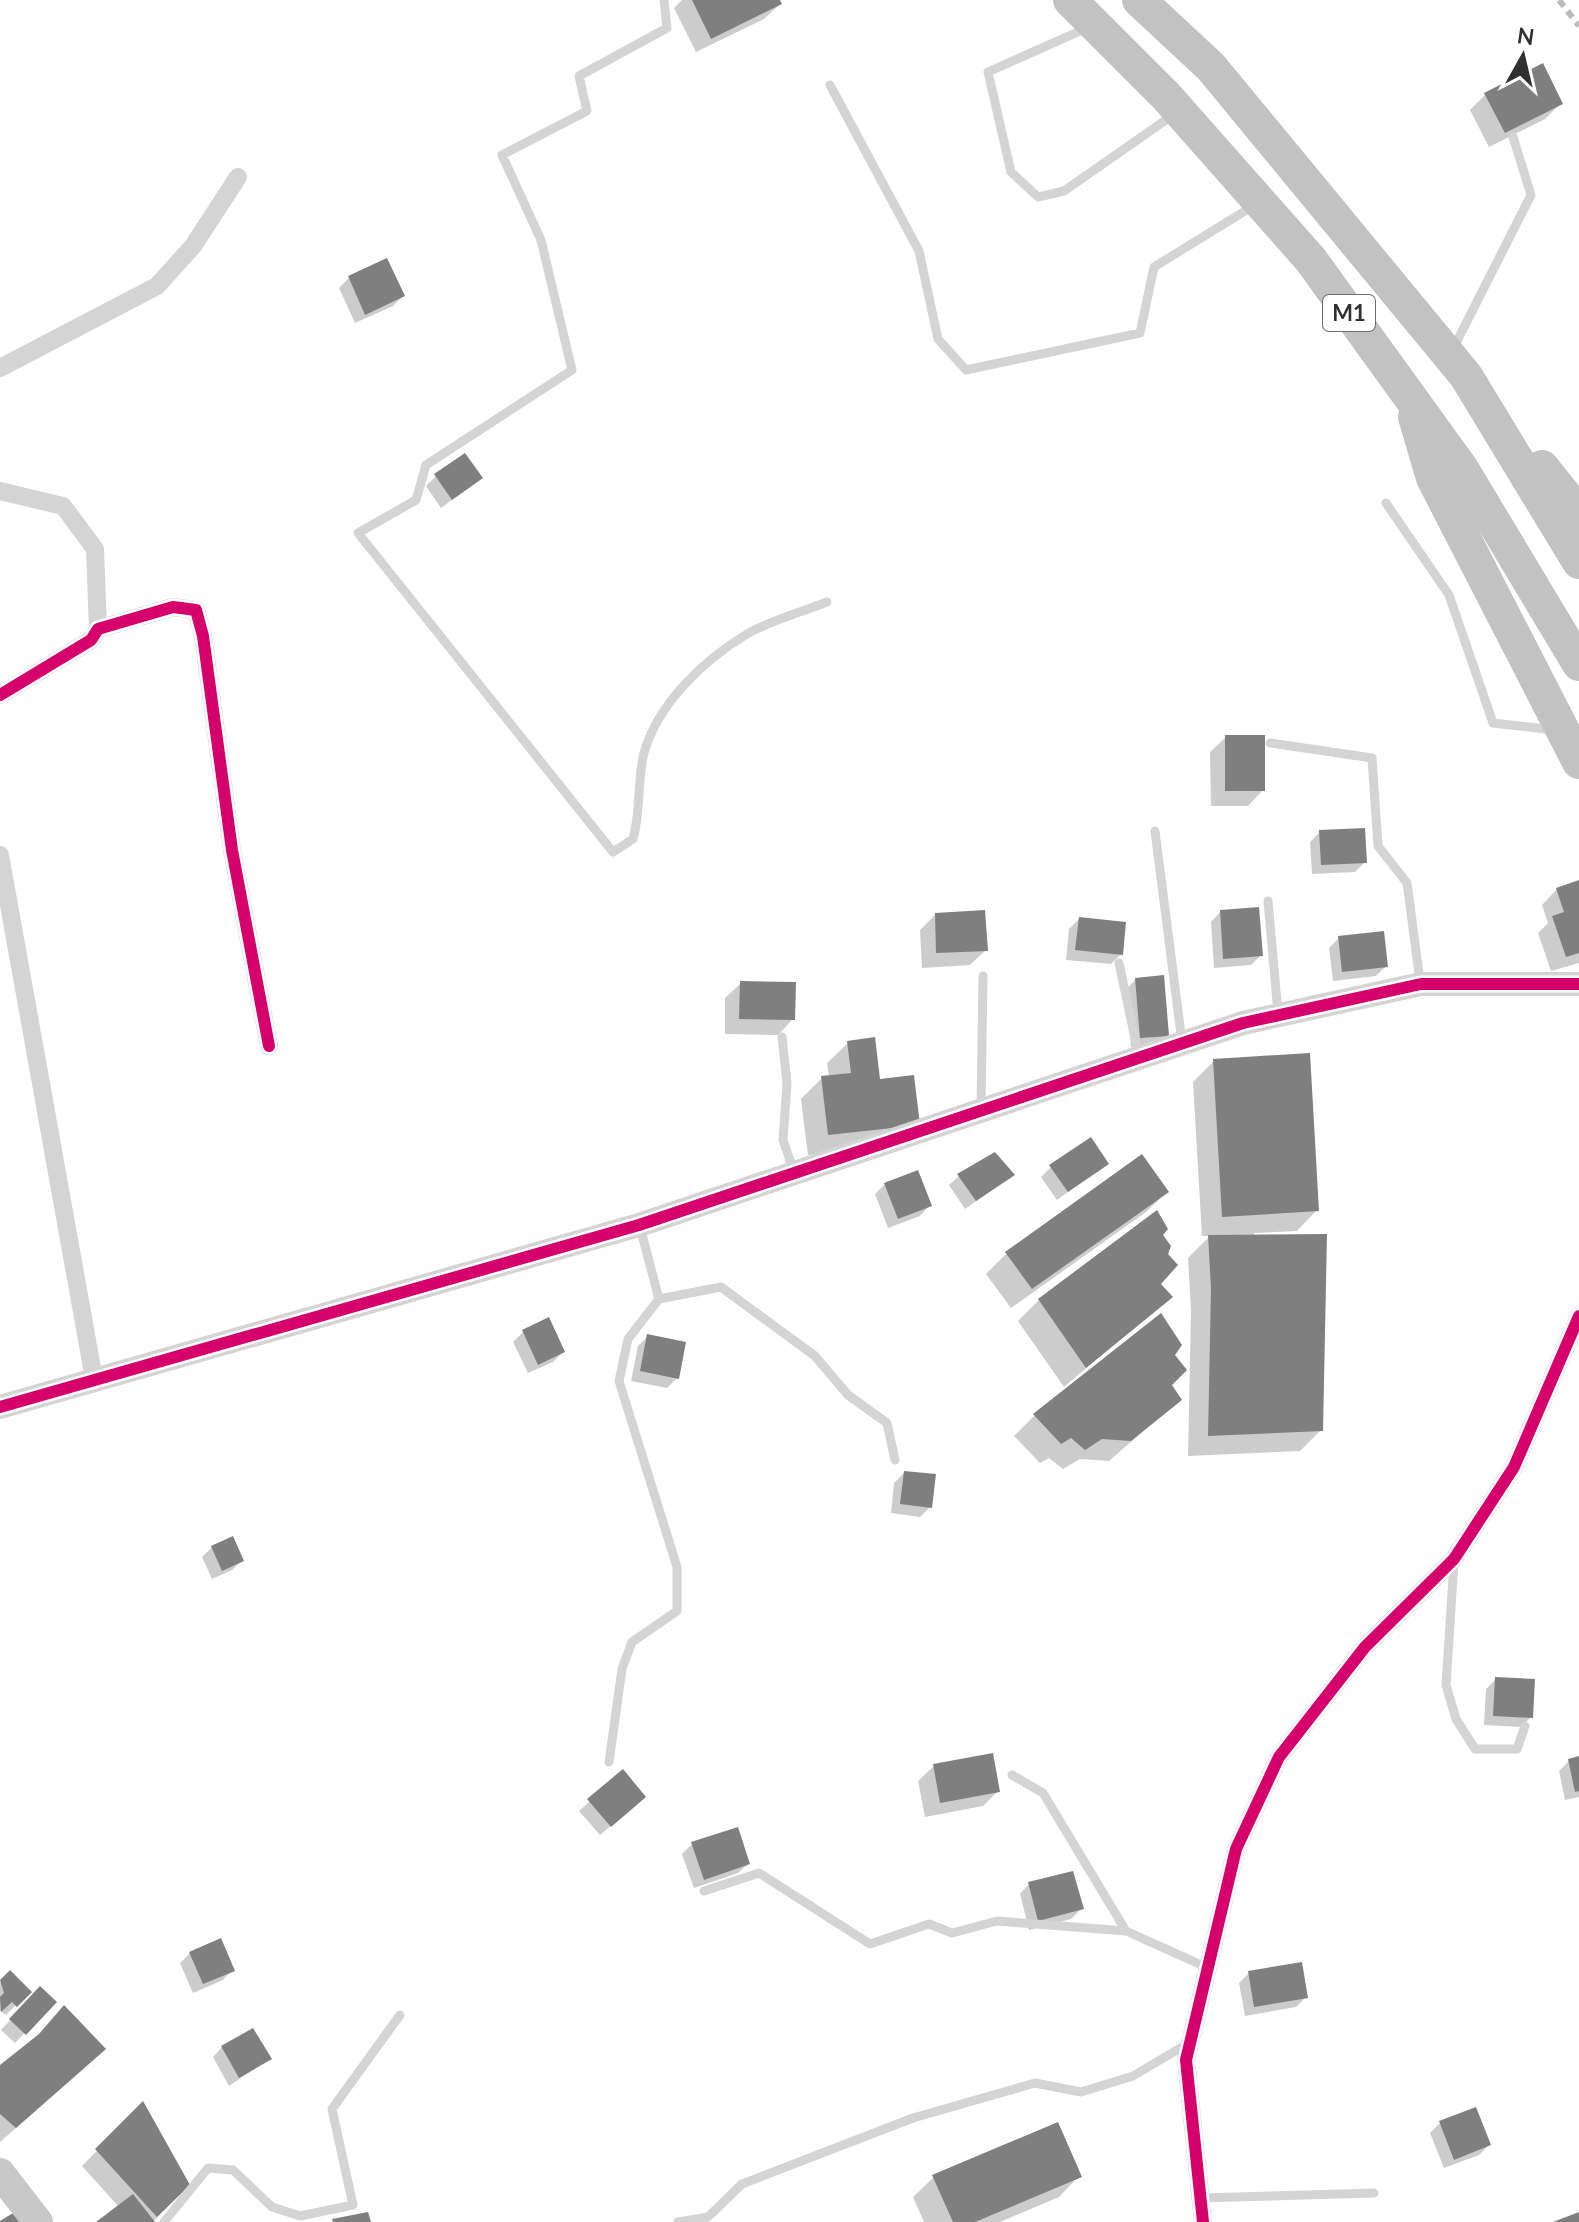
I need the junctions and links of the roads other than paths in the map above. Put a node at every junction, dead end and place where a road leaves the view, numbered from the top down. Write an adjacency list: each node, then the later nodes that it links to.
1 (664, 0): 17 (lane)
2 (1070, 0): 4 (highway, M1)
3 (1139, 0): 10 (highway, M1)
4 (1094, 24): 6 (highway, M1); 6 (lane)
5 (830, 85): 9 (lane)
6 (1179, 111): 9 (highway, M1)
7 (1513, 137): 10 (lane)
8 (238, 177): 11 (street)
9 (1260, 202): 12 (highway, M1)
10 (1458, 366): 14 (highway); 16 (highway, M1)
11 (0, 368)
12 (1412, 400): 19 (highway, M1); 21 (highway)
13 (0, 491): 18 (street)
14 (1572, 498)
15 (1386, 503): 21 (lane)
16 (1579, 562)
17 (827, 602)
18 (98, 629): 20 (street); 34 (street)
19 (1579, 664)
20 (0, 695)
21 (1562, 731): 23 (highway)
22 (1270, 743): 29 (lane)
23 (1579, 762)
24 (1155, 831): 33 (lane)
25 (0, 855): 41 (street)
26 (1268, 901): 31 (lane)
27 (1119, 963): 35 (lane)
28 (983, 976): 36 (lane)
29 (1421, 984): 30 (street); 31 (street)
30 (1579, 984)
31 (1278, 1016): 33 (street)
32 (782, 1037): 37 (lane)
33 (1182, 1043): 35 (street)
34 (269, 1046)
35 (1139, 1058): 36 (street)
36 (981, 1111): 37 (street)
37 (794, 1173): 38 (street)
38 (639, 1225): 39 (lane); 41 (street)
39 (659, 1299): 43 (lane); 46 (lane)
40 (1579, 1316): 44 (street)
41 (94, 1379): 42 (street)
42 (0, 1407)
43 (895, 1460)
44 (1454, 1559): 45 (lane); 50 (street)
45 (1525, 1726)
46 (609, 1762)
47 (1012, 1775): 49 (lane)
48 (704, 1891): 49 (lane)
49 (1126, 1931): 50 (lane)
50 (1206, 1967): 52 (street)
51 (400, 2015): 58 (lane)
52 (1189, 2043): 55 (street); 56 (lane)
53 (0, 2173): 57 (main road)
54 (1374, 2193): 55 (lane)
55 (1200, 2198): 60 (street)
56 (709, 2220): 59 (lane)
57 (38, 2222)
58 (164, 2222)
59 (678, 2222)
60 (1203, 2222)

